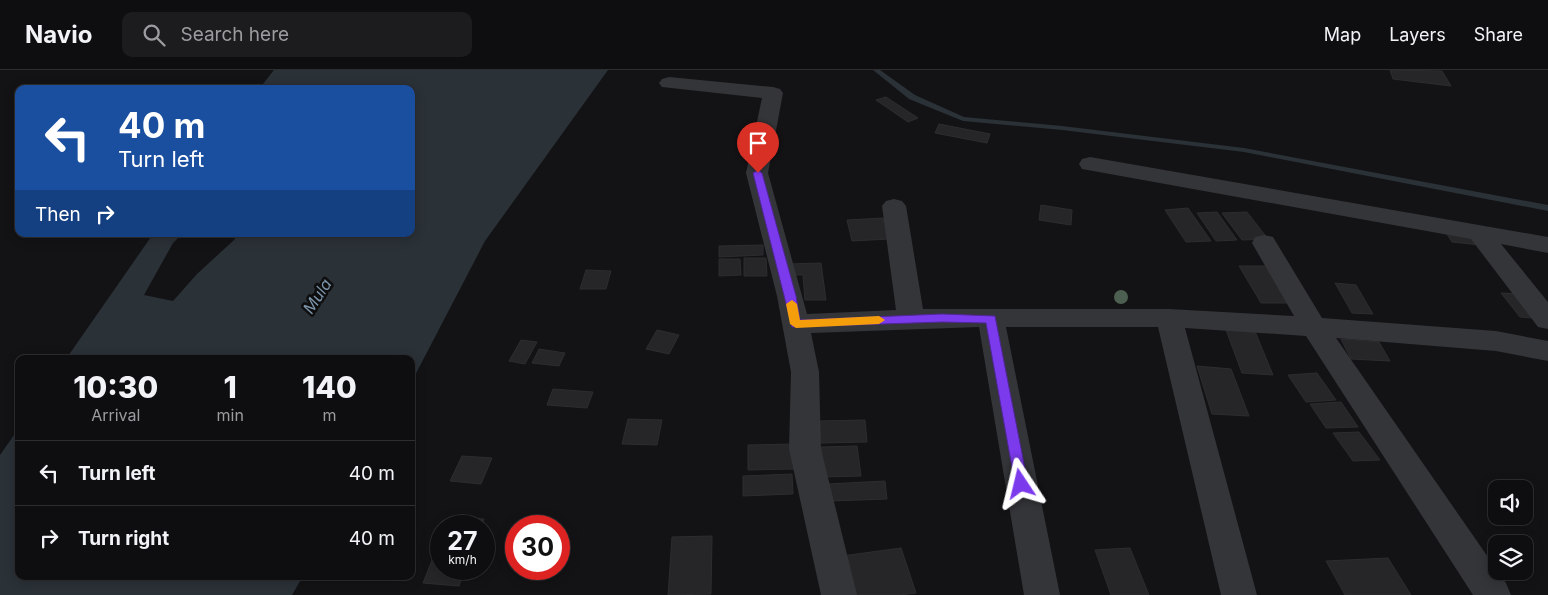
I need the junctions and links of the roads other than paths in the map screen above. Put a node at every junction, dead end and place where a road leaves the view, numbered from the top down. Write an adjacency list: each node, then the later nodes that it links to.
1 (669, 83): 11 (street)
2 (1090, 164): 4 (street)
3 (894, 206): 8 (street)
4 (1478, 232): 6 (street); 10 (street)
5 (1264, 243): 12 (street)
6 (1548, 245)
7 (1168, 318): 9 (street); 12 (street); 16 (street)
8 (911, 319): 9 (street); 11 (street)
9 (991, 319): 15 (street)
10 (1548, 320)
11 (796, 324): 14 (street)
12 (1314, 327): 13 (street); 17 (street)
13 (1548, 351)
14 (839, 595)
15 (1042, 595)
16 (1239, 595)
17 (1494, 595)

